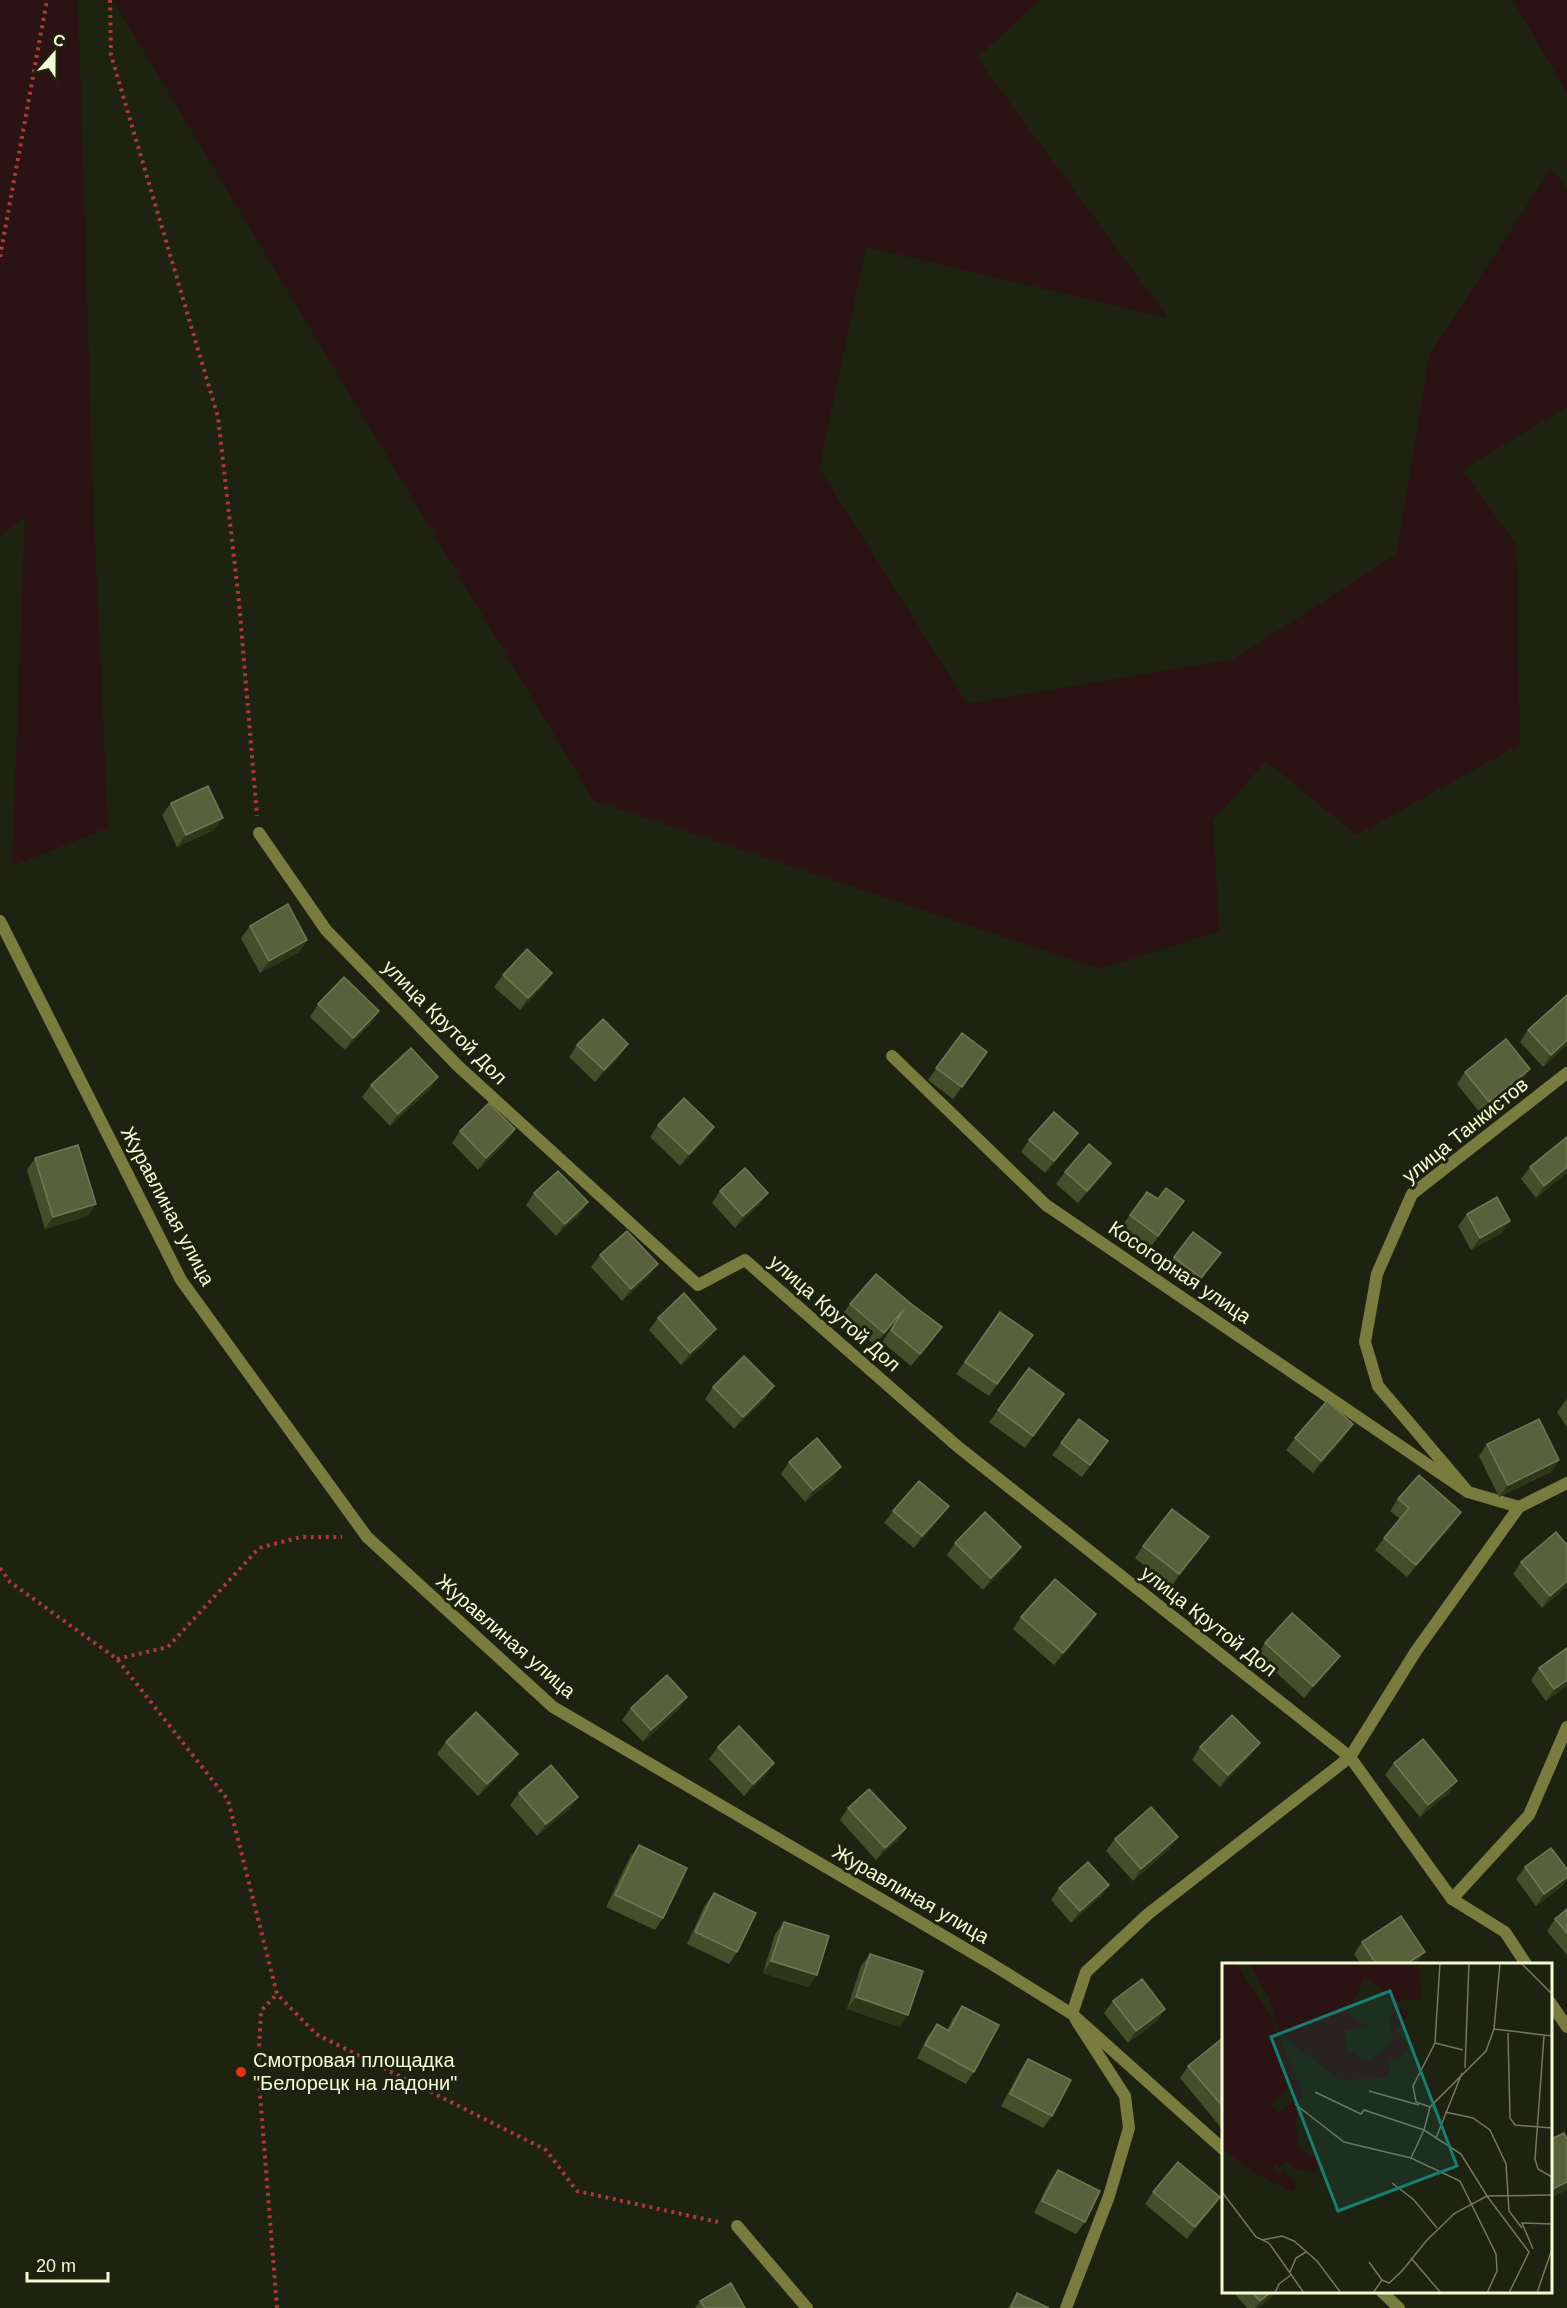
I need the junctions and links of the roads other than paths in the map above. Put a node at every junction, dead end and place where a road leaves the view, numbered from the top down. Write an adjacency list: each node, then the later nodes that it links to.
1 (259, 833): 9 (street, улица Крутой Дол)
2 (0, 921): 13 (street, Журавлиная улица)
3 (892, 1056): 6 (street, Косогорная улица)
4 (1567, 1073): 6 (street, улица Танкистов)
5 (1567, 1483): 7 (street)
6 (1468, 1492): 7 (street)
7 (1519, 1507): 9 (street)
8 (1567, 1727): 10 (street)
9 (1350, 1757): 10 (street, улица Крутой Дол); 13 (street)
10 (1452, 1899): 11 (street, улица Крутой Дол)
11 (1525, 1963)
12 (1552, 2004): 14 (street)
13 (1072, 2014): 15 (street, Журавлиная улица); 19 (street)
14 (1567, 2027)
15 (1222, 2148)
16 (737, 2226): 18 (street)
17 (1383, 2293): 20 (street)
18 (807, 2308)
19 (1066, 2308)
20 (1399, 2308)

